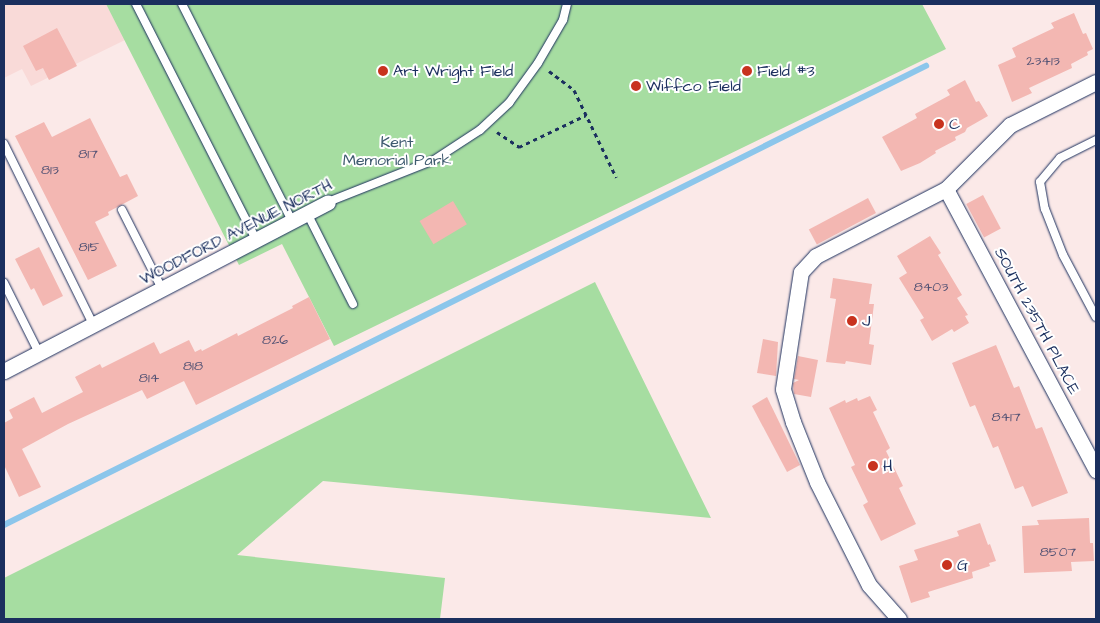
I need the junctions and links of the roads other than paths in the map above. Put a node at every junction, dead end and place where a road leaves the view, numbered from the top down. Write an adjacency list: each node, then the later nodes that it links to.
1 (136, 4): 12 (lane)
2 (182, 4): 11 (lane)
3 (567, 4): 8 (lane, WOODFORD AVENUE NORTH)
4 (1096, 82): 7 (street)
5 (1096, 140): 16 (lane)
6 (4, 144): 17 (lane)
7 (946, 189): 20 (street, SOUTH 235TH PLACE); 21 (street)
8 (328, 202): 10 (street, WOODFORD AVENUE NORTH)
9 (122, 210): 14 (lane)
10 (307, 213): 11 (street, WOODFORD AVENUE NORTH); 15 (lane)
11 (292, 221): 12 (street, WOODFORD AVENUE NORTH)
12 (256, 240): 14 (street, WOODFORD AVENUE NORTH)
13 (4, 283): 18 (lane)
14 (162, 288): 17 (street, WOODFORD AVENUE NORTH)
15 (353, 304)
16 (1096, 317)
17 (93, 324): 18 (street, WOODFORD AVENUE NORTH)
18 (39, 353): 19 (street, WOODFORD AVENUE NORTH)
19 (4, 371)
20 (1096, 470)
21 (899, 619)

